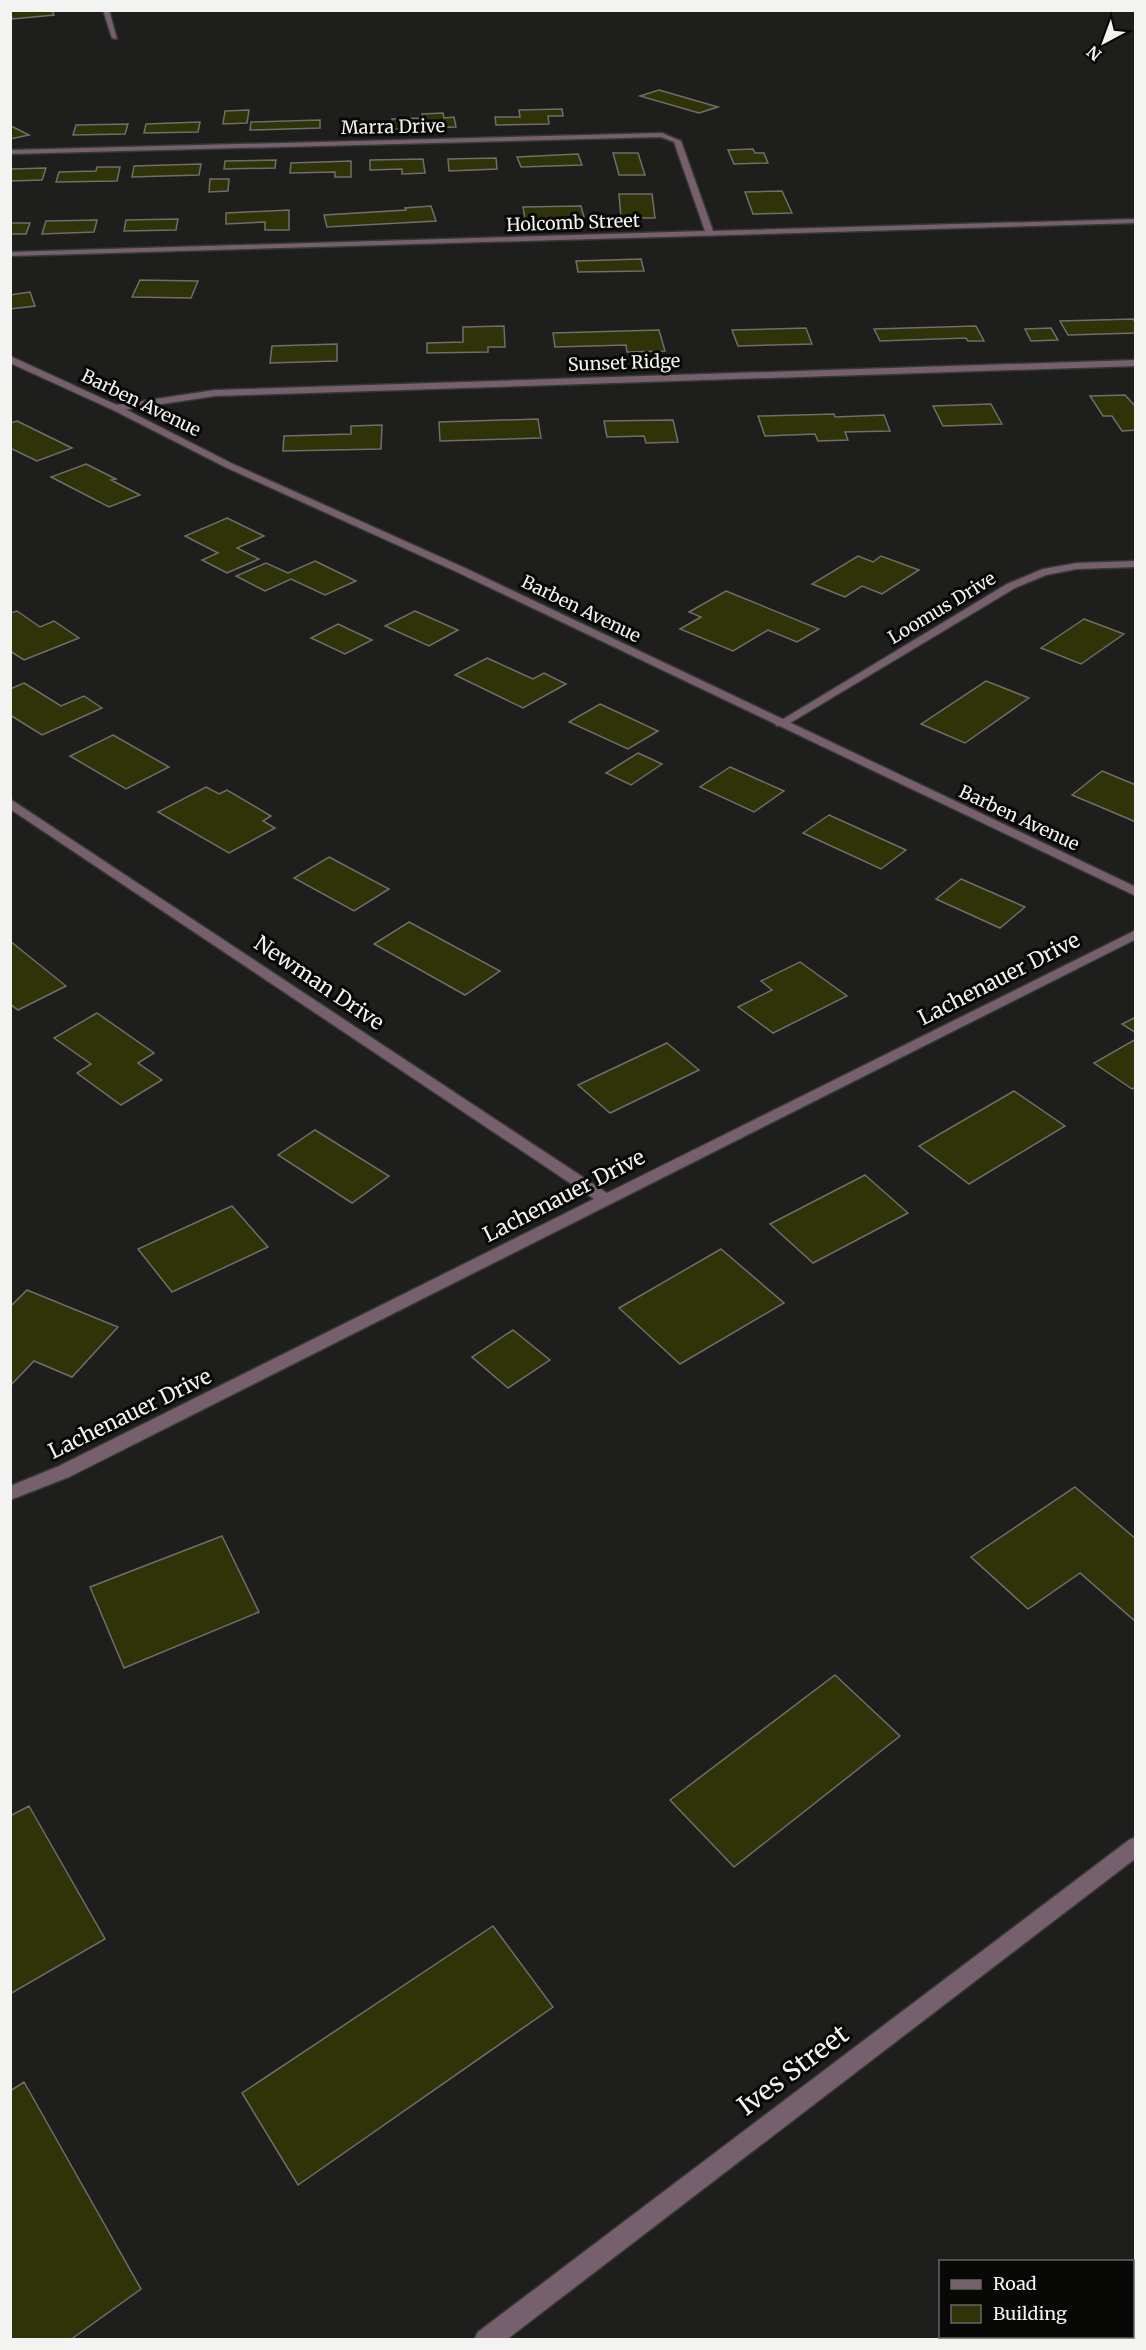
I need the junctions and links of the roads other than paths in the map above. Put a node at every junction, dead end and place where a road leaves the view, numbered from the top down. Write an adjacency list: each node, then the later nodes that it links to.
1 (106, 10): 2 (street)
2 (115, 38)
3 (10, 152): 5 (street, Marra Drive)
4 (1136, 221): 5 (street, Holcomb Street)
5 (710, 234): 6 (street, Holcomb Street)
6 (10, 254)
7 (10, 359): 9 (street, Barben Avenue)
8 (1136, 363): 9 (street, Sunset Ridge)
9 (116, 408): 11 (street, Barben Avenue)
10 (1136, 564): 11 (street, Loomus Drive)
11 (781, 724): 13 (street, Barben Avenue)
12 (10, 803): 15 (street, Newman Drive)
13 (1136, 892)
14 (1136, 934): 15 (street, Lachenauer Drive)
15 (605, 1199): 16 (street, Lachenauer Drive)
16 (10, 1493)
17 (1136, 1846): 18 (street, Ives Street)
18 (486, 2340)

